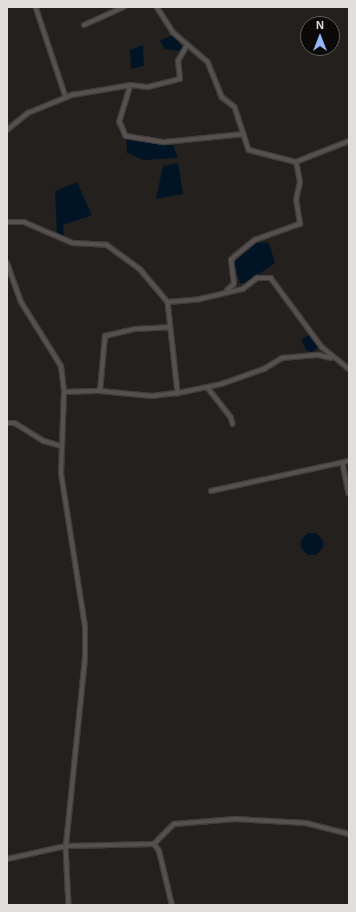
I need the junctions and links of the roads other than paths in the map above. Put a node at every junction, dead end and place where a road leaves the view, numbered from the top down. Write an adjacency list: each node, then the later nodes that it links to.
1 (36, 7): 7 (street)
2 (124, 7): 4 (street)
3 (157, 7): 5 (street)
4 (84, 25)
5 (186, 47): 6 (street); 9 (street)
6 (131, 85): 7 (street); 9 (street)
7 (66, 97): 8 (street)
8 (7, 130)
9 (244, 134): 11 (street)
10 (349, 141): 11 (street)
11 (296, 162): 14 (street)
12 (7, 222): 15 (street)
13 (7, 263): 21 (street)
14 (226, 291): 15 (street); 17 (street)
15 (168, 302): 16 (street)
16 (169, 327): 20 (street); 22 (street)
17 (334, 359): 18 (street); 19 (street)
18 (349, 369)
19 (209, 389): 22 (street); 24 (street)
20 (100, 391): 21 (street); 22 (street)
21 (64, 392): 25 (street)
22 (178, 393)
23 (7, 423): 25 (street)
24 (233, 424)
25 (62, 446): 32 (street)
26 (349, 461): 27 (street)
27 (343, 463): 28 (street); 29 (street)
28 (210, 491)
29 (349, 494)
30 (349, 834): 31 (street)
31 (154, 844): 32 (street); 35 (street)
32 (66, 846): 33 (street); 34 (street)
33 (7, 859)
34 (69, 905)
35 (172, 905)

